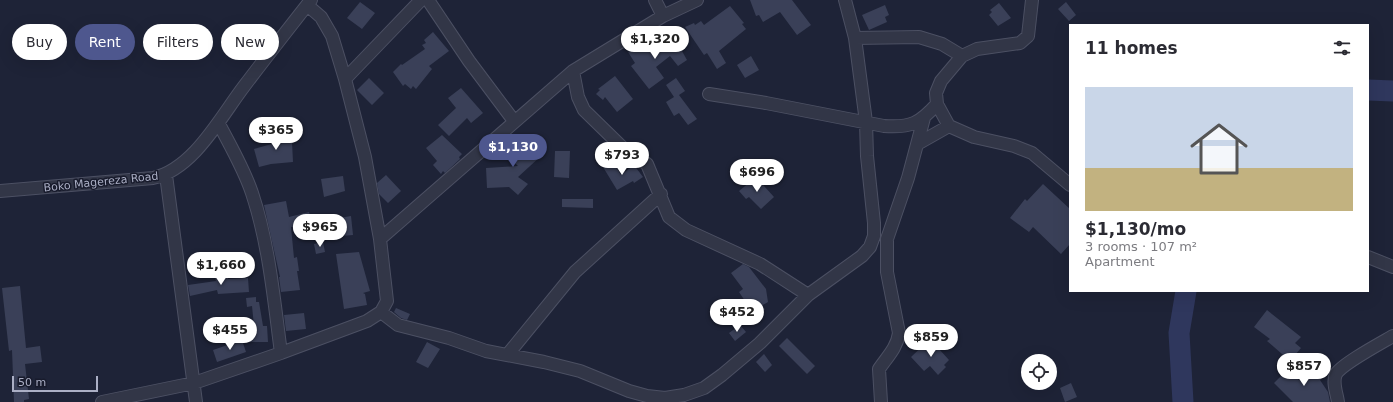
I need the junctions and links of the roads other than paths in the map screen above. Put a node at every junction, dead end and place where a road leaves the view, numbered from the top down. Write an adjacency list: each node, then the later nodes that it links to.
1 (421, 0): 12 (street)
2 (428, 0): 16 (street)
3 (655, 0): 8 (street)
4 (697, 0): 8 (street)
5 (845, 0): 9 (street)
6 (1032, 0): 10 (street)
7 (309, 2): 12 (street); 18 (street, Boko Magereza Road)
8 (663, 16): 11 (street)
9 (855, 38): 10 (street); 17 (street)
10 (962, 56): 14 (street)
11 (573, 71): 16 (street); 24 (street)
12 (345, 79): 25 (street)
13 (709, 94): 17 (street)
14 (937, 104): 15 (street); 19 (street)
15 (924, 118): 17 (street); 20 (street)
16 (514, 121): 25 (street)
17 (866, 122): 28 (street)
18 (218, 124): 21 (street, Boko Magereza Road); 31 (street)
19 (949, 126): 20 (street); 22 (street)
20 (919, 142): 36 (street)
21 (166, 175): 23 (street, Boko Magereza Road); 33 (street)
22 (1069, 184)
23 (0, 191)
24 (660, 194): 28 (street); 32 (street)
25 (380, 239): 29 (street)
26 (1369, 257): 27 (street)
27 (1393, 267)
28 (808, 295): 32 (street)
29 (380, 312): 31 (street); 32 (street)
30 (1393, 336): 37 (street)
31 (281, 354): 33 (street)
32 (508, 354)
33 (194, 383): 34 (street); 35 (street)
34 (102, 402)
35 (196, 402)
36 (881, 402)
37 (1338, 402)

